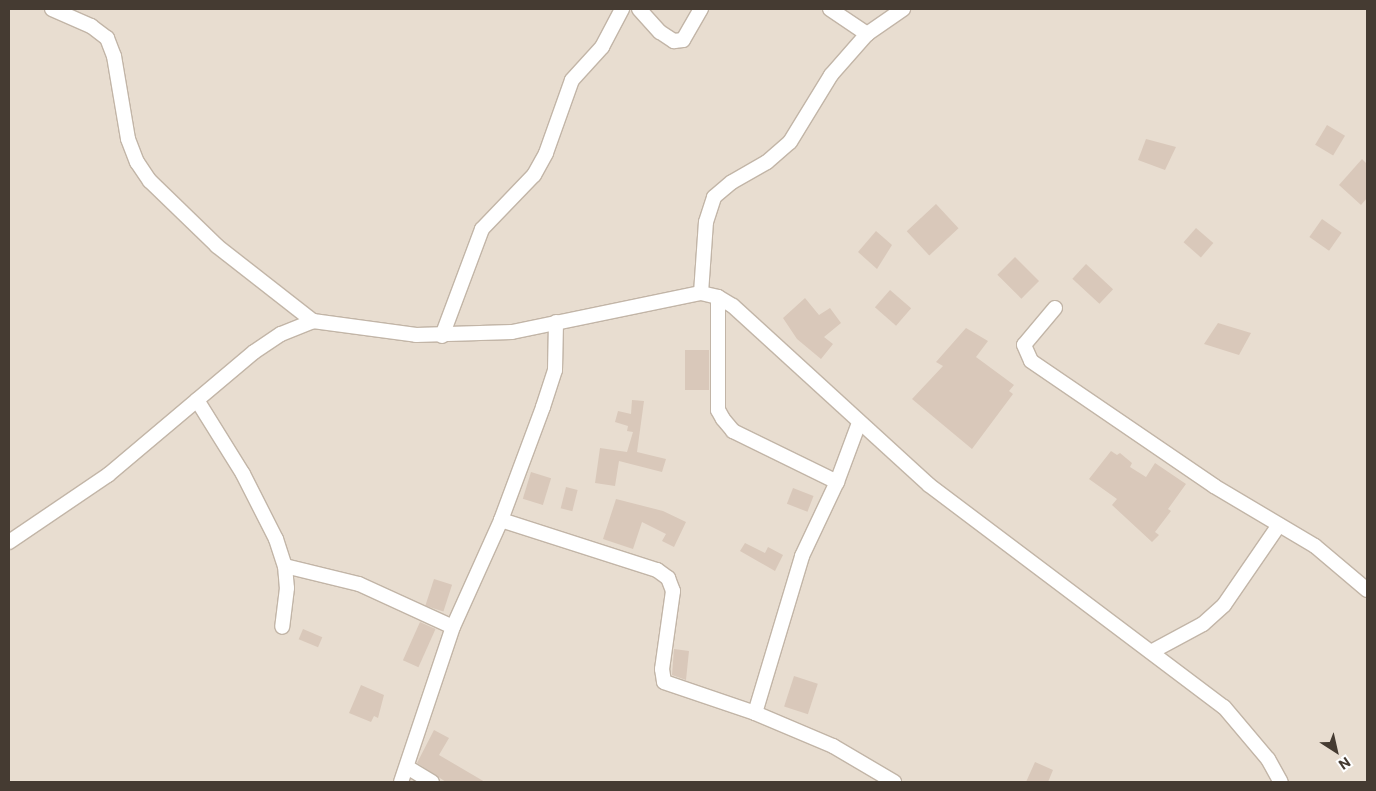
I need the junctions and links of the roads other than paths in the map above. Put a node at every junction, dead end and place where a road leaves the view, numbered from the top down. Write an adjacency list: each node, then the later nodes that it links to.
1 (52, 9): 12 (street)
2 (622, 9): 14 (street)
3 (639, 9): 4 (street)
4 (701, 9)
5 (830, 9): 8 (street)
6 (903, 9): 7 (street)
7 (881, 14): 8 (street)
8 (867, 34): 9 (street)
9 (701, 293): 10 (street); 13 (street)
10 (718, 296): 16 (street); 17 (street)
11 (1055, 308): 19 (street)
12 (313, 321): 14 (street); 15 (street)
13 (556, 322): 14 (street); 18 (street)
14 (442, 336)
15 (197, 400): 20 (street); 21 (street)
16 (859, 423): 17 (street); 25 (street)
17 (837, 482): 26 (street)
18 (501, 520): 24 (street); 26 (street)
19 (1279, 525): 22 (street); 25 (street)
20 (9, 542)
21 (285, 566): 23 (street); 24 (street)
22 (1367, 590)
23 (282, 627)
24 (453, 627): 27 (street)
25 (1151, 652): 31 (street)
26 (755, 713): 30 (street)
27 (407, 767): 28 (street); 29 (street)
28 (401, 782)
29 (432, 782)
30 (894, 782)
31 (1281, 782)

